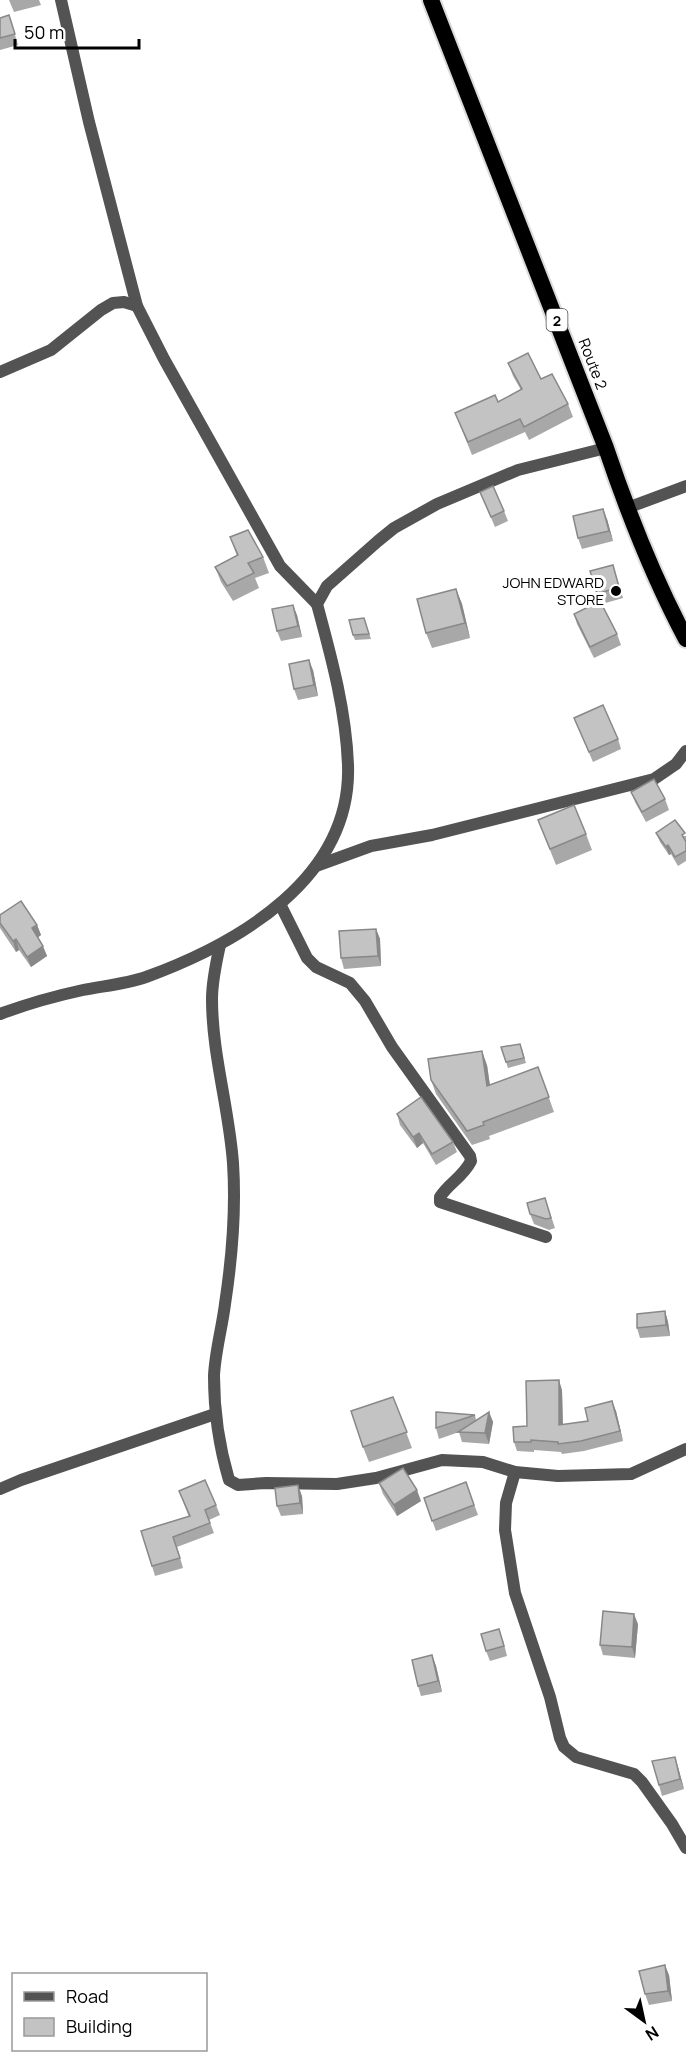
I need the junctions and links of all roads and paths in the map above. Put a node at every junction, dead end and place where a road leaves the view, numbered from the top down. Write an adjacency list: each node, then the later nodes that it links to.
1 (61, 0): 3 (street)
2 (431, 0): 5 (highway, Route 2 / 2)
3 (137, 306): 4 (street); 8 (street)
4 (0, 372)
5 (606, 448): 7 (highway, Route 2 / 2); 8 (street)
6 (686, 486): 7 (street)
7 (627, 508): 9 (highway, Route 2 / 2)
8 (317, 604): 11 (street)
9 (686, 639)
10 (686, 751): 11 (street)
11 (315, 867): 12 (street)
12 (280, 904): 13 (street); 15 (street)
13 (220, 945): 14 (street); 16 (street)
14 (0, 1014)
15 (546, 1237)
16 (215, 1414): 18 (street); 19 (street)
17 (686, 1449): 18 (street)
18 (515, 1472): 20 (street)
19 (0, 1489)
20 (686, 1848)

